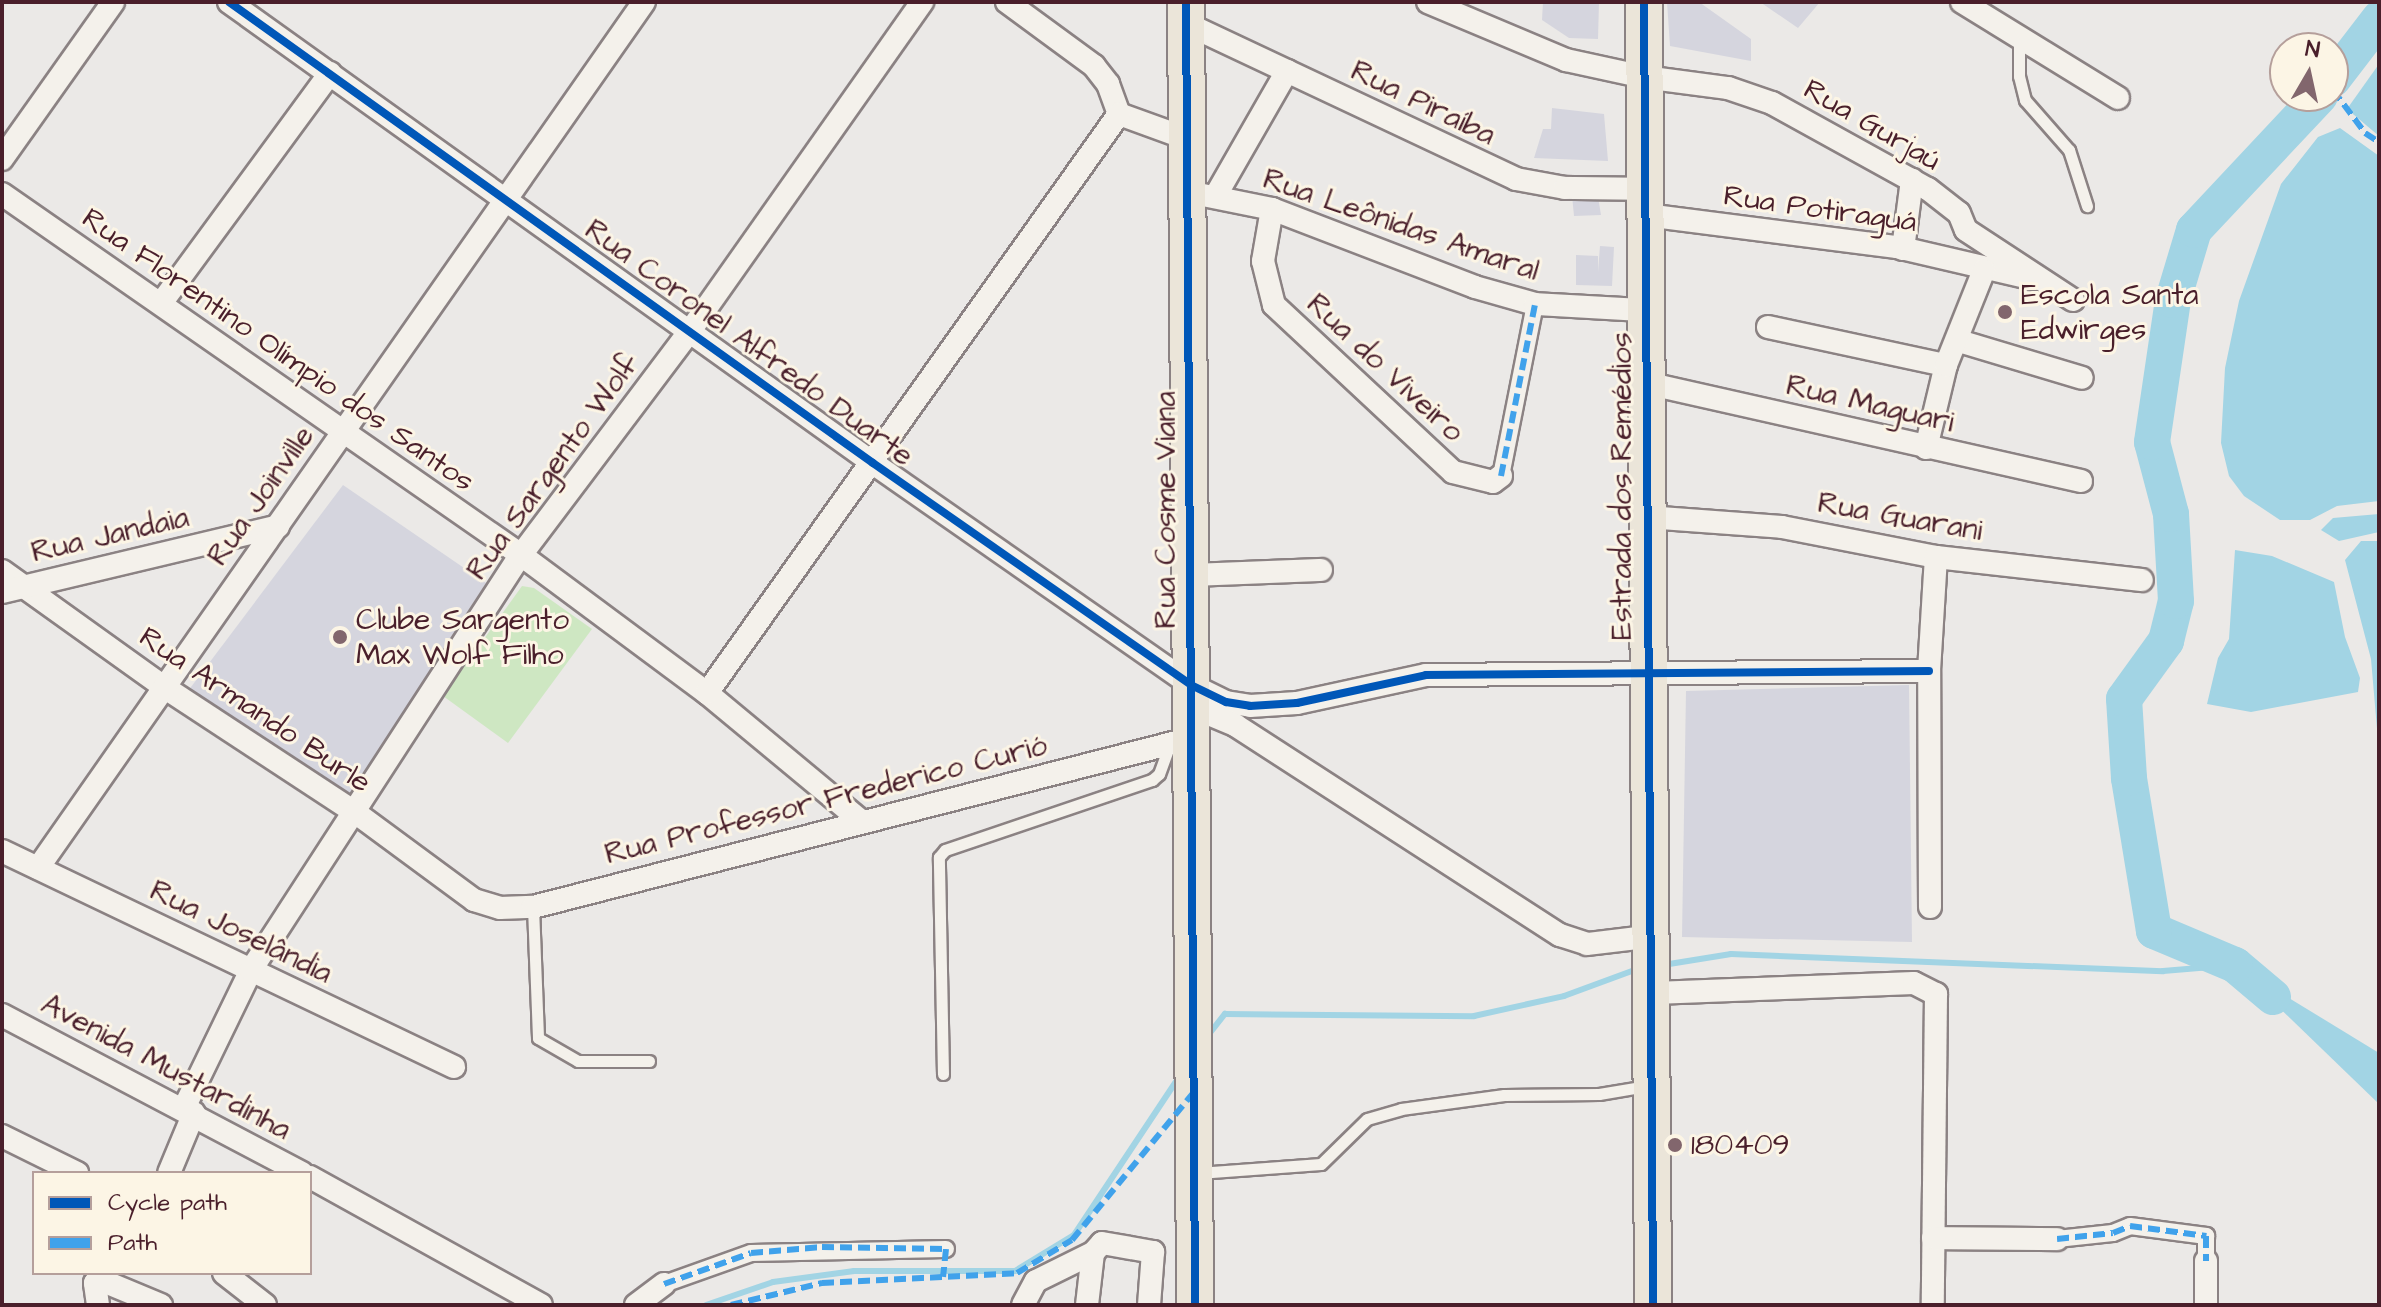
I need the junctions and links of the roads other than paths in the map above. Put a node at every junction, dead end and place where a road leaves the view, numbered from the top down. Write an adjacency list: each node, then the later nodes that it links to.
1 (113, 2): 17 (street)
2 (229, 2): 12 (street, Rua Coronel Alfredo Duarte)
3 (922, 2): 33 (street, Rua Sargento Wolf)
4 (1007, 2): 15 (street)
5 (1428, 2): 13 (street, Rua Gurjaú)
6 (1644, 2): 13 (main road, Estrada dos Remédios)
7 (1962, 2): 10 (street)
8 (638, 4): 21 (street, Rua Joinville)
9 (1187, 13): 11 (street, Rua Piraíba); 16 (main road, Rua Cosme Viana)
10 (2019, 37): 14 (street); 23 (lane)
11 (1287, 71): 19 (street); 22 (street, Rua Piraíba)
12 (330, 73): 21 (street, Rua Coronel Alfredo Duarte); 29 (street)
13 (1644, 77): 18 (street, Rua Gurjaú); 22 (main road, Estrada dos Remédios)
14 (2118, 98)
15 (1119, 114): 16 (street); 40 (street)
16 (1188, 139): 19 (main road, Rua Cosme Viana)
17 (2, 159)
18 (1912, 180): 25 (street); 27 (street, Rua Gurjaú)
19 (1202, 193): 24 (street, Rua Leônidas Amaral); 49 (main road, Rua Cosme Viana)
20 (2, 194): 29 (street, Rua Florentino Olímpio dos Santos)
21 (506, 200): 33 (street, Rua Coronel Alfredo Duarte); 38 (street, Rua Joinville)
22 (1646, 202): 25 (street, Rua Potiraguá); 31 (main road, Estrada dos Remédios)
23 (2087, 206)
24 (1272, 209): 30 (street, Rua Leônidas Amaral); 41 (street, Rua do Viveiro)
25 (1903, 249): 26 (street, Rua Potiraguá)
26 (1984, 270): 27 (street, Rua Gurjaú); 34 (street)
27 (2043, 281): 28 (street, Rua Gurjaú)
28 (2073, 300)
29 (162, 302): 38 (street, Rua Florentino Olímpio dos Santos)
30 (1535, 304): 31 (street, Rua Leônidas Amaral); 41 (street)
31 (1644, 310): 37 (main road, Estrada dos Remédios)
32 (1768, 327): 35 (street)
33 (690, 331): 40 (street, Rua Coronel Alfredo Duarte); 45 (street, Rua Sargento Wolf)
34 (1959, 341): 35 (street); 36 (street)
35 (1946, 365): 39 (street)
36 (2082, 378)
37 (1646, 383): 39 (street, Rua Maguari); 43 (main road, Estrada dos Remédios)
38 (342, 434): 44 (street, Rua Joinville); 45 (street, Rua Florentino Olímpio dos Santos)
39 (1926, 448): 42 (street, Rua Maguari)
40 (873, 463): 55 (street); 56 (street, Rua Coronel Alfredo Duarte)
41 (1501, 476)
42 (2081, 481)
43 (1647, 517): 46 (street, Rua Guarani); 53 (main road, Estrada dos Remédios)
44 (278, 526): 51 (street, Rua Jandaia); 54 (street, Rua Joinville)
45 (521, 555): 55 (street, Rua Florentino Olímpio dos Santos); 57 (street, Rua Sargento Wolf)
46 (1936, 557): 50 (street, Rua Guarani); 52 (street)
47 (1321, 570): 49 (street)
48 (2, 571): 51 (street, Rua Armando Burle)
49 (1190, 575): 56 (main road, Rua Cosme Viana)
50 (2142, 580)
51 (13, 589): 54 (street, Rua Armando Burle)
52 (1929, 671): 53 (street); 63 (street)
53 (1647, 674): 56 (street, Rua Coronel Alfredo Duarte); 64 (main road, Estrada dos Remédios)
54 (164, 687): 57 (street, Rua Armando Burle); 60 (street, Rua Joinville)
55 (707, 693): 58 (street, Rua Florentino Olímpio dos Santos)
56 (1186, 718): 58 (street, Rua Professor Frederico Curió); 64 (street); 70 (lane); 77 (main road, Rua Cosme Viana)
57 (356, 813): 61 (street, Rua Armando Burle); 65 (street, Rua Sargento Wolf)
58 (860, 820): 62 (street, Rua Professor Frederico Curió)
59 (2, 851): 60 (street, Rua Joselândia)
60 (38, 868): 65 (street, Rua Joselândia)
61 (474, 900): 62 (street, Rua Professor Frederico Curió)
62 (533, 907): 68 (lane)
63 (1930, 907)
64 (1654, 944): 66 (main road, Estrada dos Remédios)
65 (251, 970): 69 (street, Rua Joselândia); 72 (street, Rua Sargento Wolf)
66 (1654, 991): 71 (main road, Estrada dos Remédios); 79 (street)
67 (2, 1015): 72 (street, Avenida Mustardinha)
68 (649, 1061)
69 (454, 1067)
70 (943, 1074)
71 (1654, 1085): 77 (lane); 95 (main road, Estrada dos Remédios)
72 (189, 1110): 75 (street, Rua Sargento Wolf); 76 (street, Avenida Mustardinha)
73 (2, 1136): 74 (street)
74 (73, 1171)
75 (170, 1171)
76 (298, 1171)
77 (1197, 1173): 94 (main road, Rua Cosme Viana)
78 (312, 1178): 89 (street, Avenida Mustardinha)
79 (1933, 1238): 80 (street); 96 (street)
80 (2057, 1239): 83 (street)
81 (946, 1249): 85 (street)
82 (1093, 1253): 91 (street); 92 (street); 93 (street)
83 (2206, 1261): 97 (street)
84 (227, 1275): 88 (street)
85 (664, 1284): 90 (street)
86 (98, 1305): 87 (street)
87 (161, 1305)
88 (265, 1305)
89 (541, 1305)
90 (636, 1305)
91 (1023, 1305)
92 (1087, 1305)
93 (1149, 1305)
94 (1195, 1305)
95 (1653, 1305)
96 (1933, 1305)
97 (2206, 1305)

